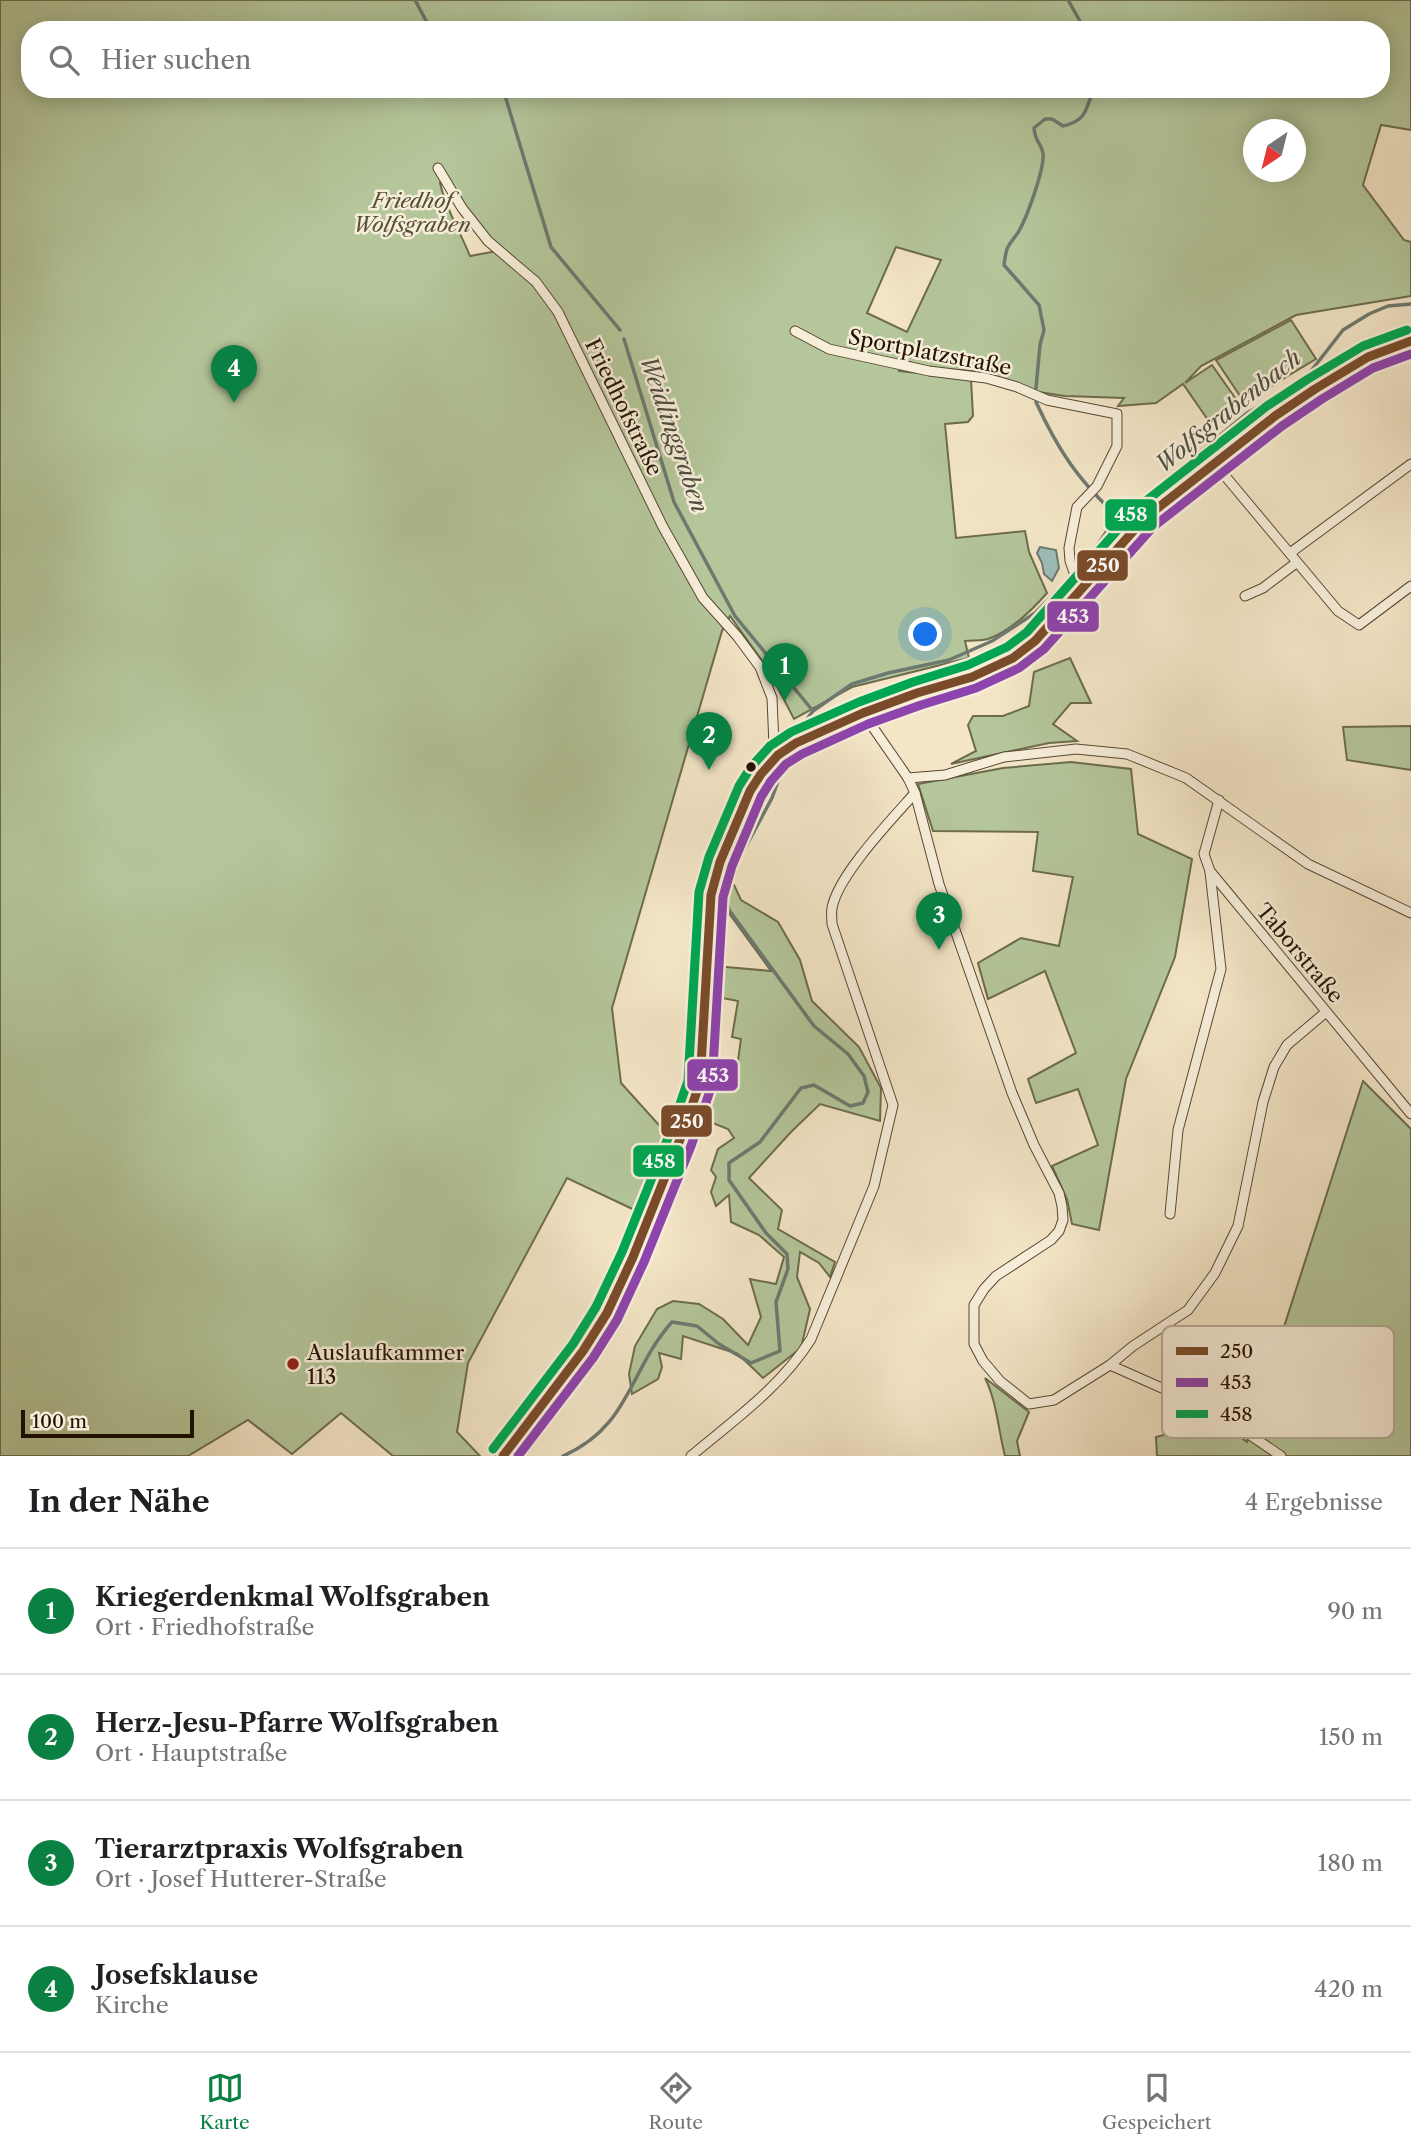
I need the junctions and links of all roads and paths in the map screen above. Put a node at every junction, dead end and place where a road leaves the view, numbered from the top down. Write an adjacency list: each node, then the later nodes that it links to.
1 (438, 168): 12 (street, Friedhofstraße)
2 (795, 331): 9 (street, Sportplatzstraße)
3 (1411, 341): 4 (main road)
4 (1215, 464): 6 (street); 9 (main road)
5 (1411, 464): 6 (street)
6 (1290, 552): 7 (street)
7 (1296, 563): 8 (street); 10 (street)
8 (1411, 586)
9 (1081, 592): 11 (main road)
10 (1245, 596)
11 (863, 713): 12 (main road); 13 (street)
12 (778, 755): 26 (main road)
13 (908, 778): 14 (street); 15 (street)
14 (915, 793): 23 (street); 27 (street)
15 (1219, 800): 16 (street); 17 (street)
16 (1210, 871): 18 (street, Taborstraße); 20 (street)
17 (1411, 913)
18 (1326, 1012): 19 (street, Taborstraße); 21 (street)
19 (1411, 1114)
20 (1170, 1214)
21 (1164, 1326)
22 (1162, 1327): 23 (street)
23 (1110, 1365): 24 (street)
24 (1162, 1388)
25 (1254, 1438): 28 (street)
26 (503, 1456)
27 (691, 1456)
28 (1281, 1456)

